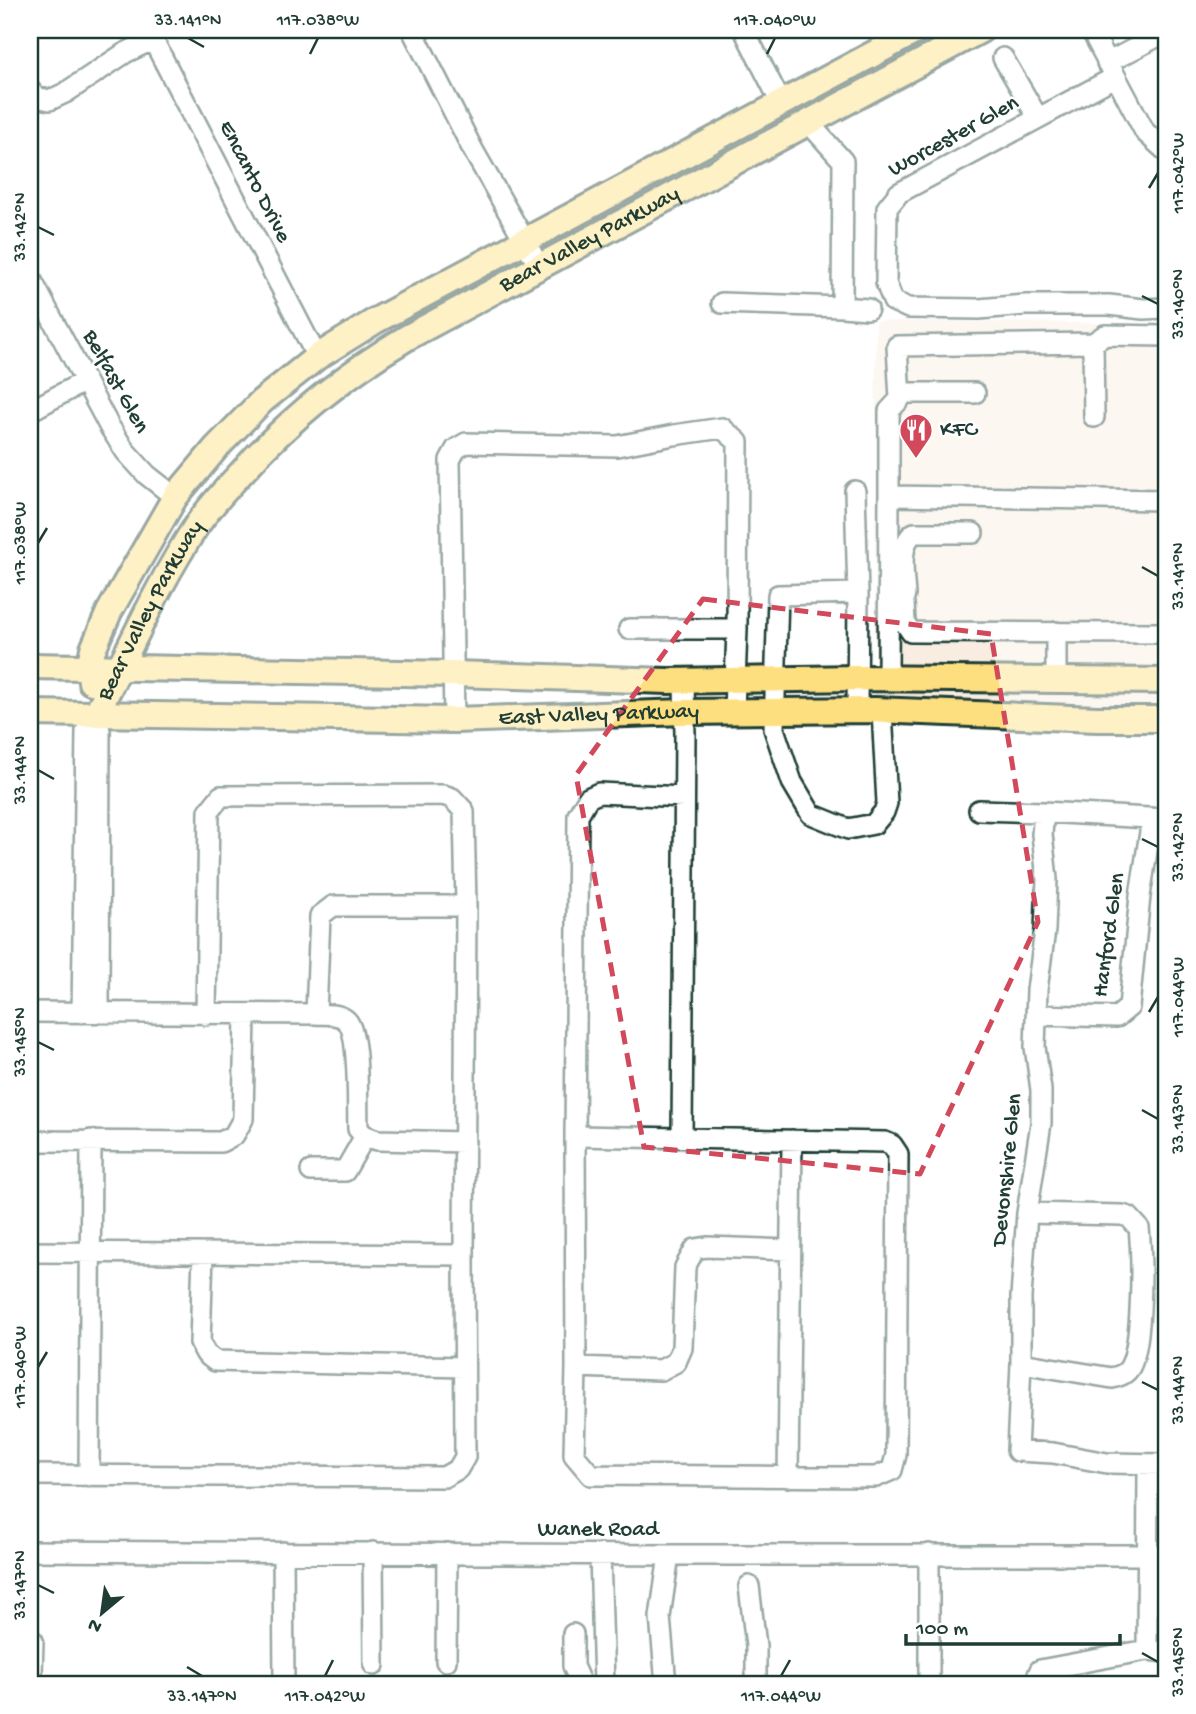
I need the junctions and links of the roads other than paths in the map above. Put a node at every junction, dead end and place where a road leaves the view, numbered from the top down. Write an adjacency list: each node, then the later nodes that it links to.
1 (412, 30): 15 (street)
2 (744, 30): 11 (street)
3 (918, 30): 11 (main road, Bear Valley Parkway)
4 (981, 30): 13 (main road, Bear Valley Parkway)
5 (1091, 30): 9 (street)
6 (1166, 32): 9 (street, Worcester Glen)
7 (150, 35): 10 (street); 24 (street, Encanto Drive)
8 (1003, 58): 12 (street)
9 (1111, 70): 12 (street, Worcester Glen); 14 (street)
10 (30, 90)
11 (782, 103): 15 (main road, Bear Valley Parkway)
12 (1038, 118): 20 (street, Worcester Glen)
13 (808, 122): 16 (main road, Bear Valley Parkway); 19 (street)
14 (1166, 151)
15 (524, 240): 16 (street); 24 (main road, Bear Valley Parkway)
16 (539, 266): 42 (main road, Bear Valley Parkway)
17 (30, 277): 25 (street, Belfast Glen)
18 (722, 303): 19 (street)
19 (842, 307): 21 (street)
20 (1166, 308)
21 (868, 309)
22 (1166, 336): 23 (street)
23 (1093, 343): 26 (street); 29 (street)
24 (317, 357): 32 (main road, Bear Valley Parkway)
25 (85, 381): 28 (street); 32 (street, Belfast Glen)
26 (900, 393): 27 (street); 31 (street)
27 (975, 393)
28 (30, 411)
29 (1094, 417)
30 (855, 491): 35 (street)
31 (889, 496): 33 (street); 45 (street)
32 (175, 498): 41 (main road, Bear Valley Parkway)
33 (1166, 500)
34 (974, 533): 38 (street)
35 (858, 593): 44 (street); 46 (street)
36 (629, 629): 37 (street)
37 (737, 629): 43 (street); 49 (street)
38 (1056, 632): 39 (street); 47 (street)
39 (1166, 633)
40 (30, 666): 41 (main road, East Valley Parkway)
41 (89, 667): 42 (main road, East Valley Parkway); 58 (main road, Bear Valley Parkway)
42 (120, 667): 43 (main road, East Valley Parkway); 58 (main road, Bear Valley Parkway)
43 (453, 674): 48 (main road, East Valley Parkway); 60 (street)
44 (857, 678): 45 (main road, East Valley Parkway); 46 (main road, East Valley Parkway); 51 (street)
45 (888, 679): 47 (main road, East Valley Parkway)
46 (776, 680): 49 (main road, East Valley Parkway); 55 (street)
47 (1056, 680): 50 (main road, East Valley Parkway); 57 (main road)
48 (684, 681): 49 (main road, East Valley Parkway); 54 (street)
49 (735, 681): 52 (street)
50 (1166, 681)
51 (857, 710): 53 (main road, East Valley Parkway); 55 (main road, East Valley Parkway)
52 (734, 711): 54 (main road, East Valley Parkway); 55 (main road, East Valley Parkway)
53 (882, 711): 55 (street); 57 (main road, East Valley Parkway)
54 (685, 712): 60 (main road, East Valley Parkway); 61 (street)
55 (774, 712)
56 (30, 713): 58 (main road, East Valley Parkway)
57 (968, 713): 59 (main road, East Valley Parkway)
58 (96, 714): 60 (main road, East Valley Parkway); 67 (street)
59 (1166, 719)
60 (454, 720)
61 (684, 797): 73 (street); 74 (street)
62 (979, 810): 63 (street)
63 (1044, 812): 64 (street); 71 (street, Devonshire Glen)
64 (1159, 819): 71 (street, Hanford Glen)
65 (466, 906): 69 (street); 70 (street); 78 (street)
66 (30, 1012): 67 (street)
67 (90, 1013): 70 (street)
68 (245, 1014): 69 (street); 70 (street); 75 (street)
69 (316, 1014): 72 (street)
70 (206, 1015)
71 (1037, 1015): 80 (street, Devonshire Glen)
72 (366, 1136): 78 (street); 79 (street)
73 (575, 1136): 74 (street); 88 (street)
74 (682, 1138): 76 (street)
75 (91, 1140): 77 (street); 83 (street)
76 (792, 1140): 81 (street); 92 (street)
77 (30, 1141)
78 (466, 1142): 85 (street)
79 (311, 1171)
80 (1027, 1213): 86 (street, Devonshire Glen); 86 (street)
81 (790, 1250): 88 (street); 92 (street)
82 (30, 1252): 83 (street)
83 (90, 1253): 84 (street); 91 (street)
84 (203, 1254): 85 (street); 87 (street)
85 (464, 1255): 87 (street)
86 (1021, 1363): 89 (street, Devonshire Glen)
87 (464, 1367): 91 (street)
88 (576, 1367): 92 (street)
89 (1157, 1464): 100 (street)
90 (30, 1475): 91 (street)
91 (89, 1476)
92 (788, 1477)
93 (30, 1551): 94 (street, Wanek Road)
94 (284, 1552): 95 (street, Wanek Road); 108 (street)
95 (373, 1552): 96 (street, Wanek Road); 106 (street)
96 (447, 1553): 97 (street, Wanek Road); 105 (street)
97 (600, 1554): 99 (street, Wanek Road); 110 (street)
98 (929, 1554): 99 (street, Wanek Road); 100 (street, Wanek Road); 113 (street)
99 (669, 1555): 111 (street)
100 (1157, 1555): 104 (street)
101 (749, 1586): 112 (street)
102 (573, 1634): 109 (street)
103 (30, 1639): 107 (street)
104 (1157, 1651): 114 (street)
105 (446, 1661)
106 (374, 1665)
107 (30, 1677)
108 (284, 1684)
109 (581, 1684)
110 (604, 1684)
111 (666, 1684)
112 (756, 1684)
113 (929, 1684)
114 (1034, 1684)

